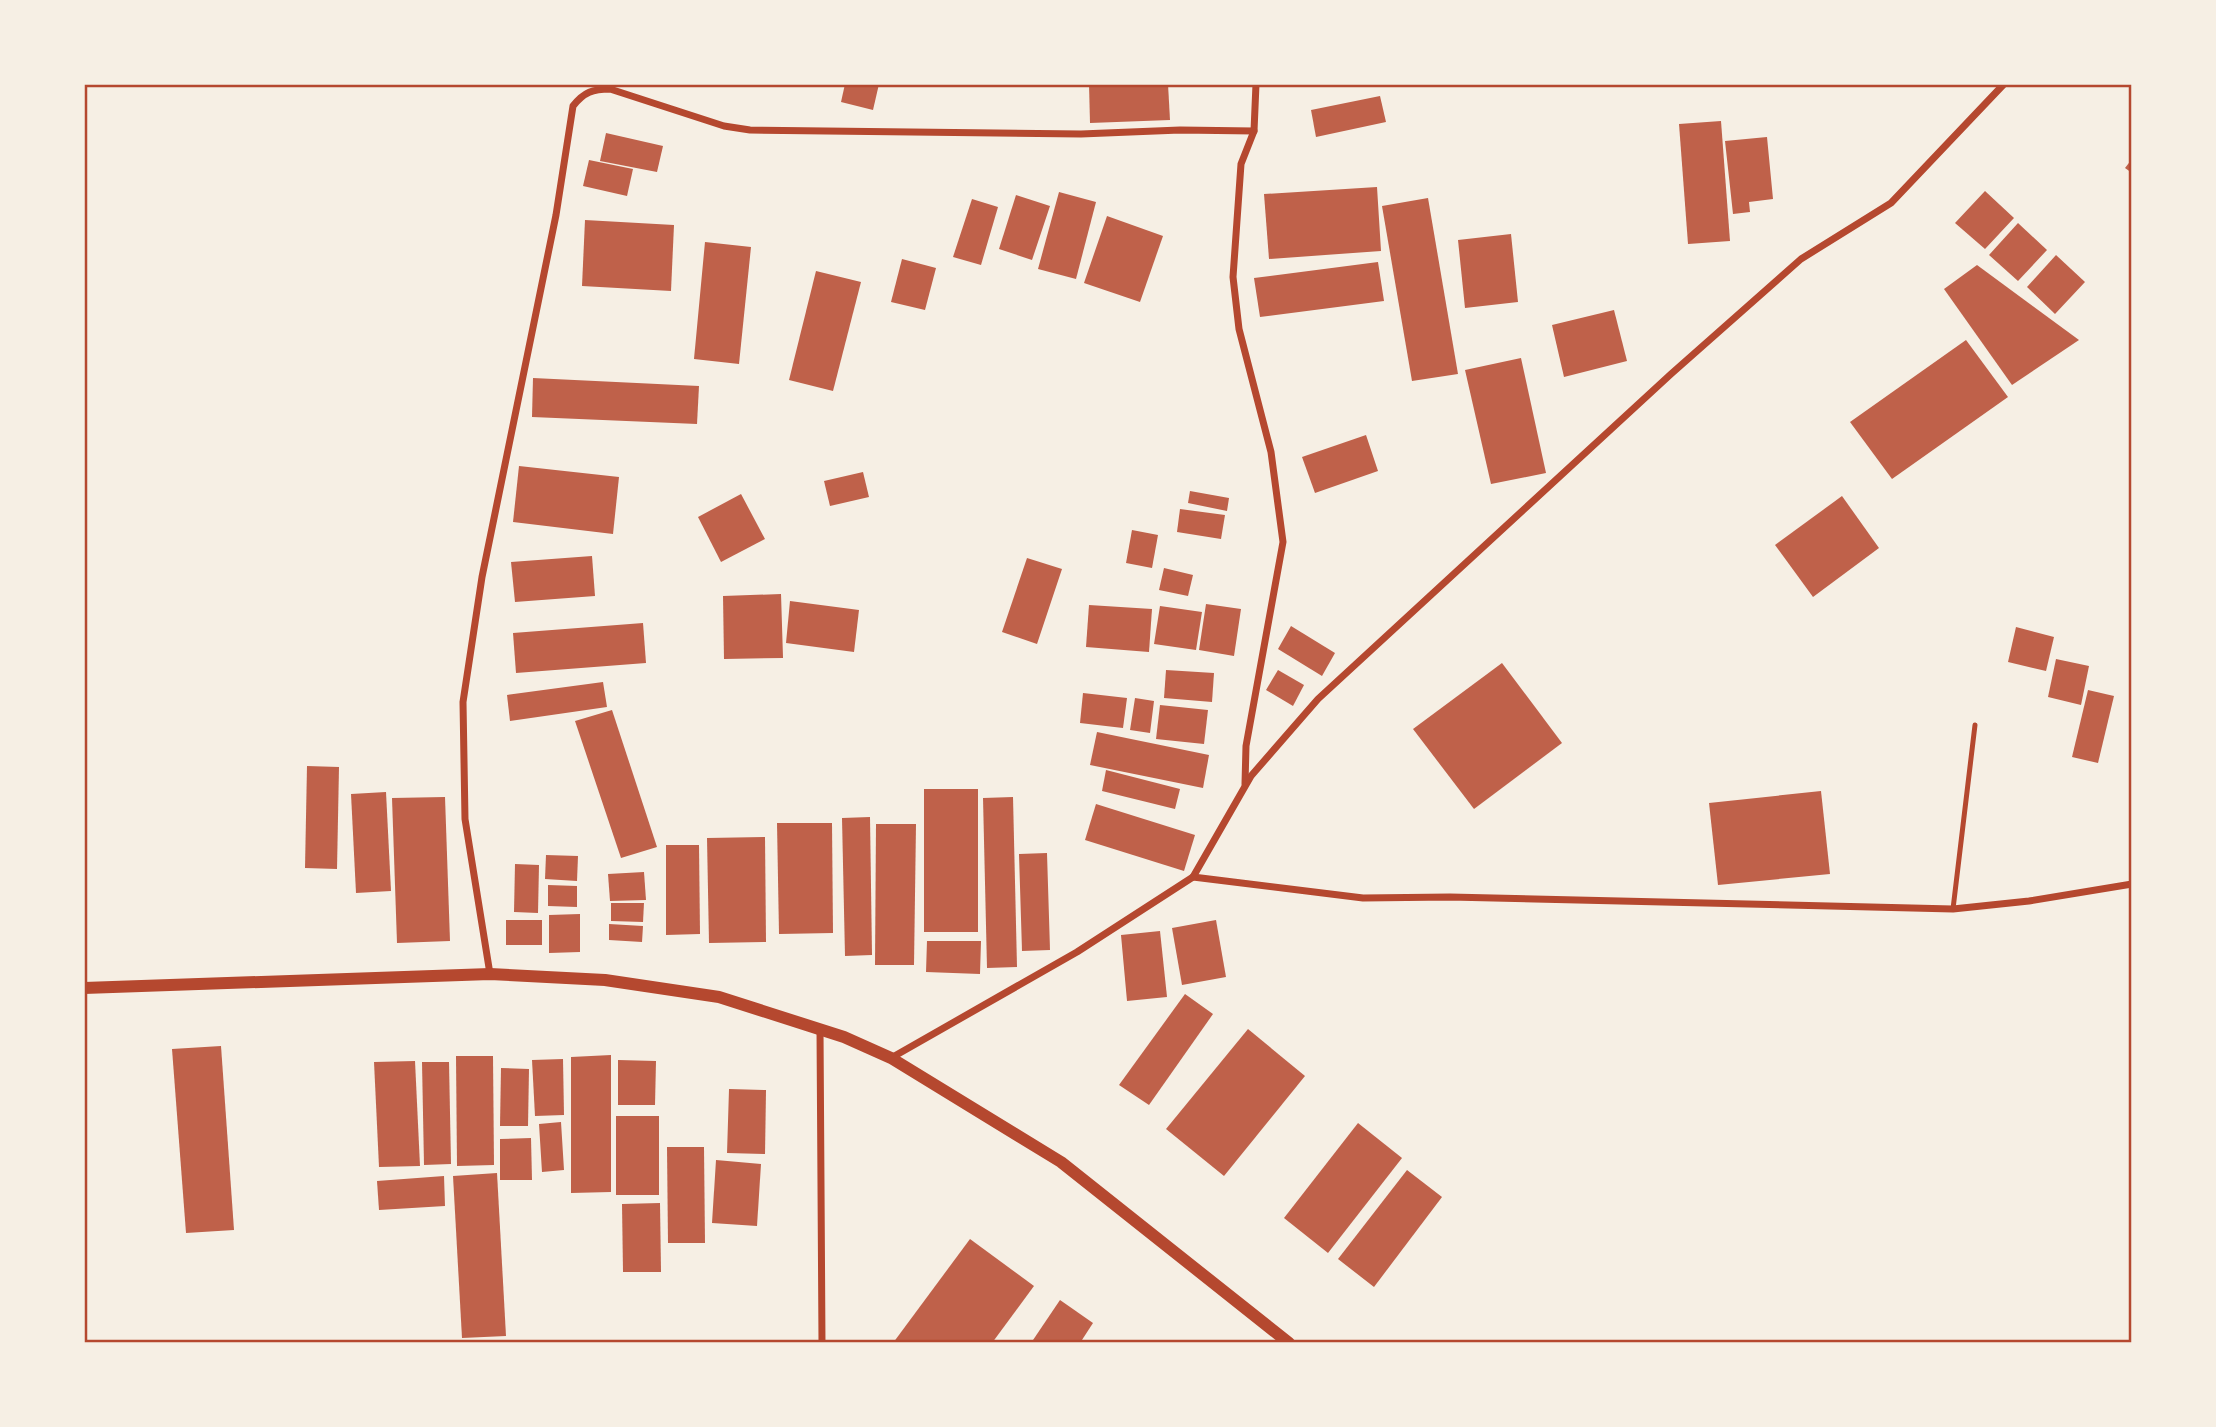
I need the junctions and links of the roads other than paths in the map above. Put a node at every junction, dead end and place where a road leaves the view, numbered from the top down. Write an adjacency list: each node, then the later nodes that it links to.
1 (1256, 84): 3 (street)
2 (2004, 84): 5 (street)
3 (1254, 131): 5 (street); 9 (street)
4 (1975, 725): 8 (lane)
5 (1244, 788): 6 (street)
6 (1193, 877): 8 (street); 12 (street)
7 (2132, 884): 8 (street)
8 (1953, 909)
9 (490, 974): 10 (street); 11 (street)
10 (84, 988)
11 (820, 1029): 12 (street); 13 (street)
12 (891, 1058): 14 (street)
13 (822, 1343)
14 (1289, 1343)

